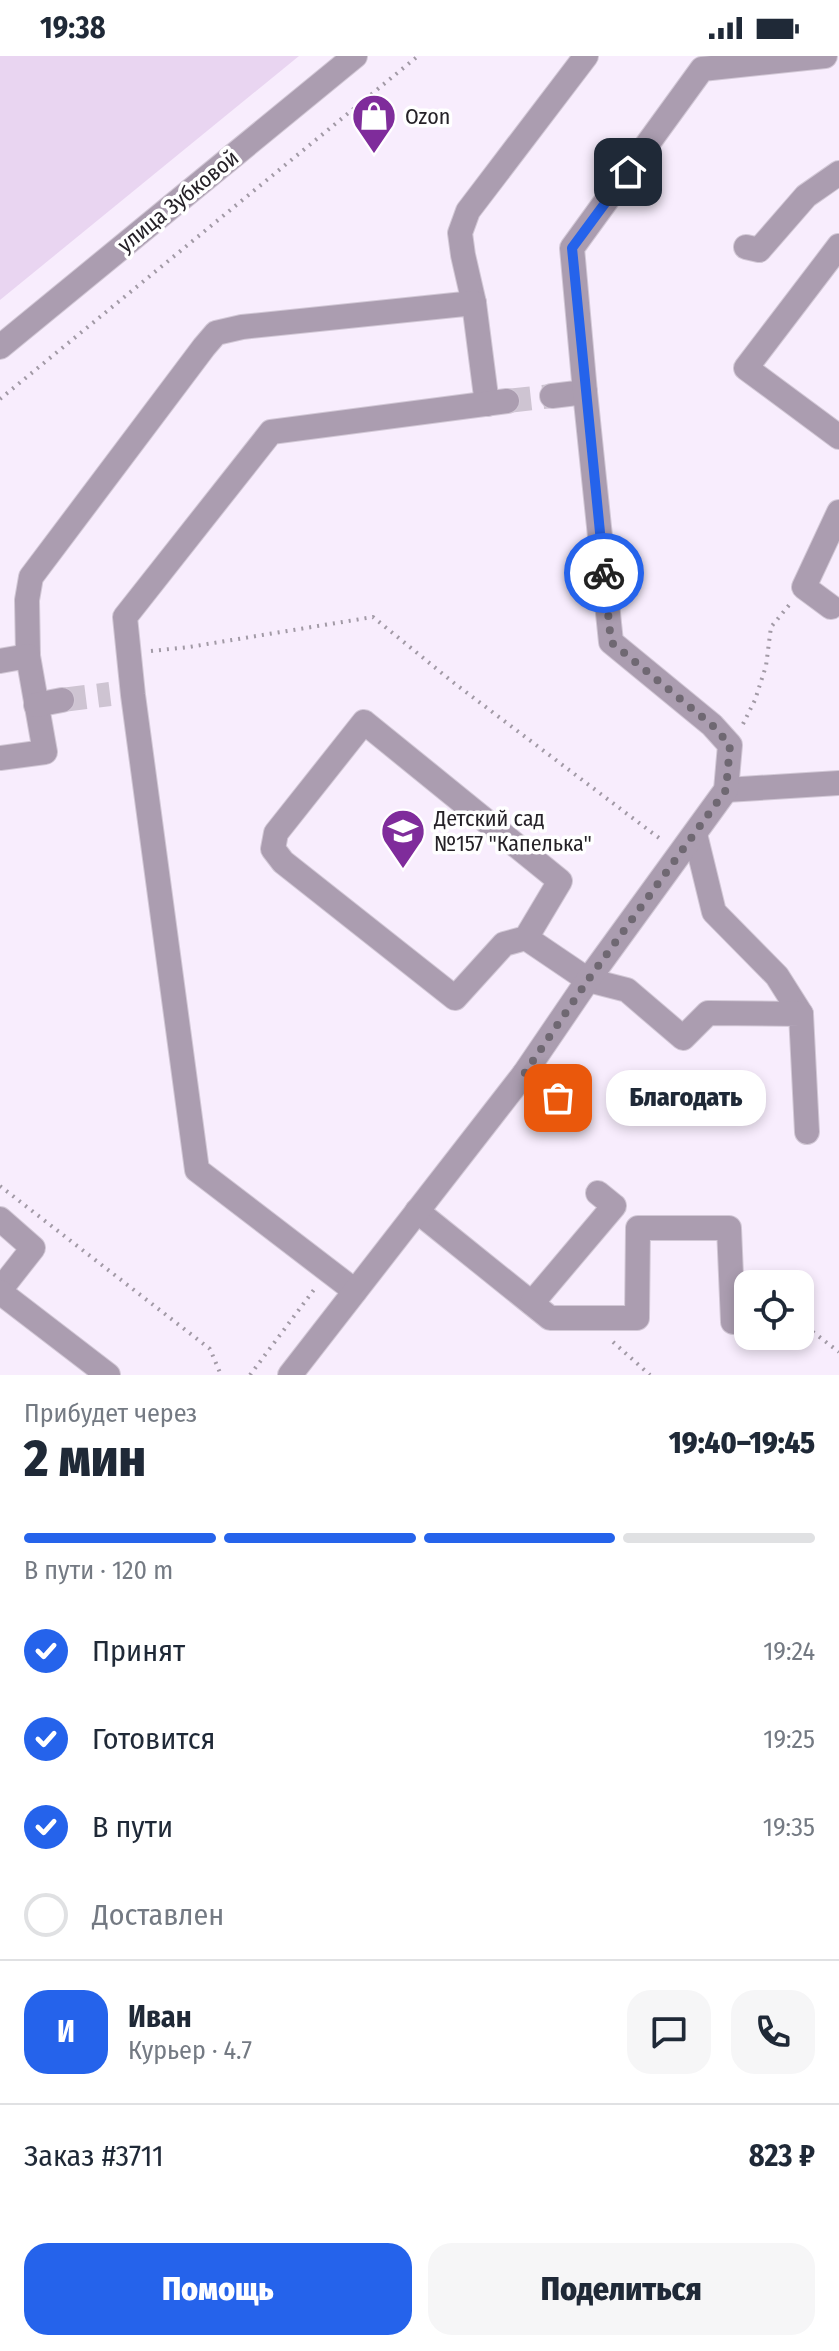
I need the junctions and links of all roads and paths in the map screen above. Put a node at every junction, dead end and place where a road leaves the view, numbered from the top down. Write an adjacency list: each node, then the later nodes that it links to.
1 (355, 56): 9 (street, улица Зубковой)
2 (418, 56): 12 (path)
3 (586, 56): 8 (street)
4 (825, 56): 10 (street)
5 (839, 173): 7 (street)
6 (839, 246): 13 (street)
7 (746, 247)
8 (474, 303): 17 (street); 18 (street)
9 (0, 347)
10 (585, 392): 11 (street); 22 (street)
11 (552, 396)
12 (0, 399)
13 (839, 437)
14 (839, 512): 15 (street)
15 (804, 587): 16 (street); 22 (path)
16 (831, 607)
17 (129, 653): 27 (path); 38 (street)
18 (28, 656): 19 (street); 21 (street)
19 (0, 661)
20 (62, 700): 21 (street)
21 (36, 705): 23 (street)
22 (730, 745): 25 (street)
23 (0, 758)
24 (839, 783): 25 (street)
25 (726, 790): 26 (street)
26 (695, 834): 27 (street); 30 (street)
27 (680, 854): 29 (street)
28 (526, 938): 28 (street); 29 (street)
29 (588, 980): 30 (street); 31 (street)
30 (801, 1014): 33 (street)
31 (524, 1074): 32 (street); 36 (street)
32 (558, 1098)
33 (807, 1132)
34 (0, 1186): 48 (path)
35 (598, 1193): 41 (street)
36 (417, 1211): 40 (street); 41 (street)
37 (0, 1219): 39 (street)
38 (328, 1270): 40 (street); 49 (path)
39 (0, 1291): 47 (street)
40 (355, 1291): 46 (street)
41 (532, 1303): 42 (street)
42 (607, 1318): 43 (street); 50 (path)
43 (733, 1322)
44 (814, 1333): 45 (path)
45 (839, 1352)
46 (304, 1370)
47 (108, 1375)
48 (221, 1375)
49 (250, 1375)
50 (650, 1375)

